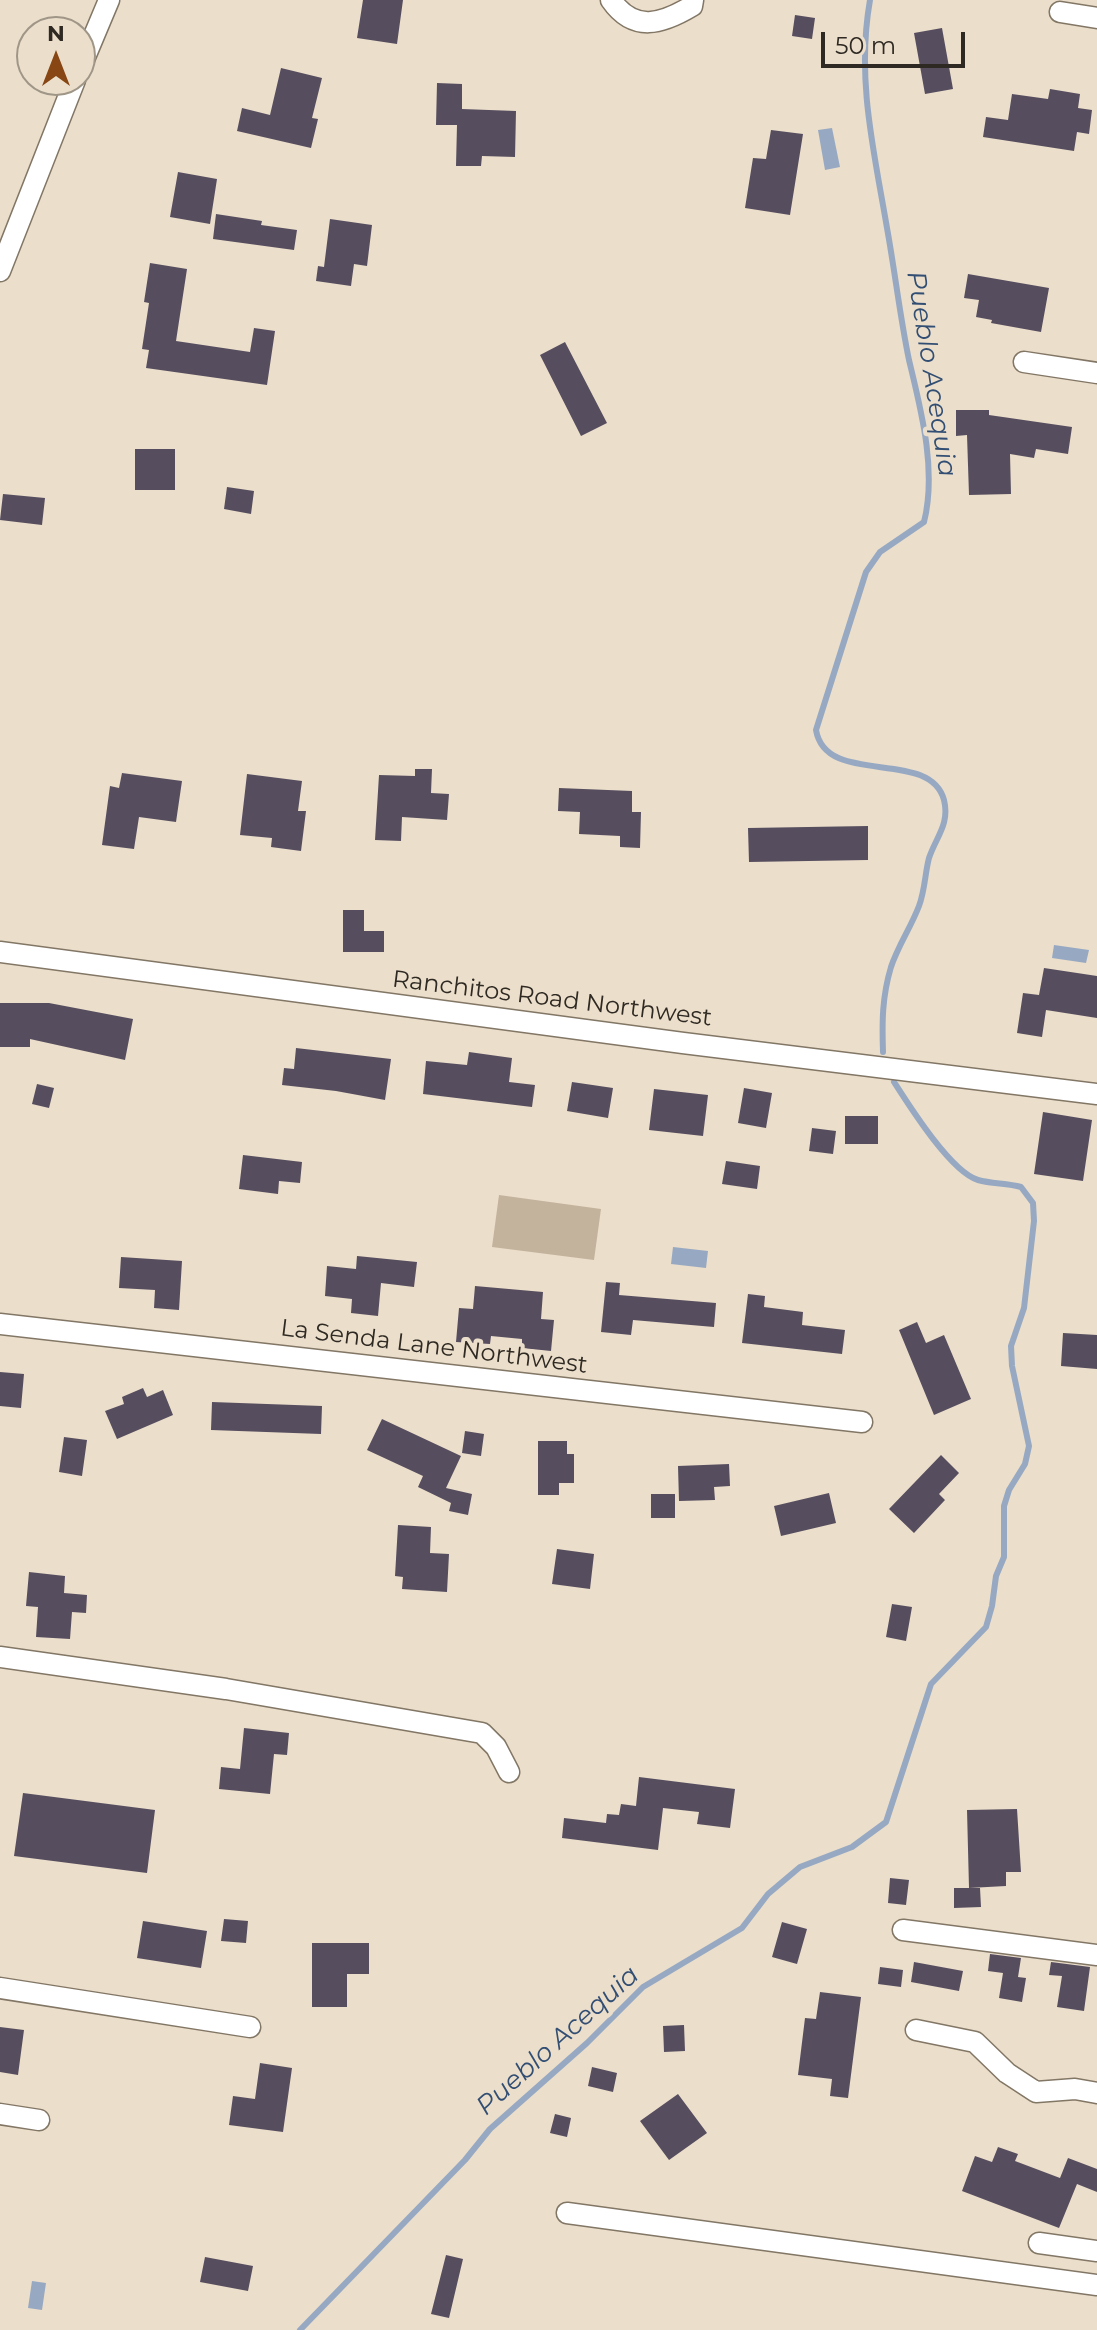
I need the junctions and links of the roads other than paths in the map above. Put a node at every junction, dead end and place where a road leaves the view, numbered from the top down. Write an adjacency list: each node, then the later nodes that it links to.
1 (109, 0): 6 (street)
2 (611, 0): 3 (street)
3 (693, 0)
4 (1060, 12): 5 (street)
5 (1097, 18)
6 (96, 31)
7 (69, 96): 8 (street)
8 (0, 271)
9 (1024, 362): 10 (street)
10 (1097, 373)
11 (0, 952): 12 (street, Ranchitos Road Northwest)
12 (1097, 1094)
13 (0, 1324): 14 (street, La Senda Lane Northwest)
14 (862, 1422)
15 (0, 1657): 16 (street)
16 (509, 1772)
17 (903, 1930): 18 (street)
18 (1097, 1955)
19 (0, 1988): 20 (street)
20 (250, 2027)
21 (916, 2030): 22 (street)
22 (1097, 2093)
23 (0, 2114): 24 (street)
24 (39, 2120)
25 (567, 2213): 28 (street)
26 (1039, 2243): 27 (street)
27 (1097, 2251)
28 (1097, 2285)

